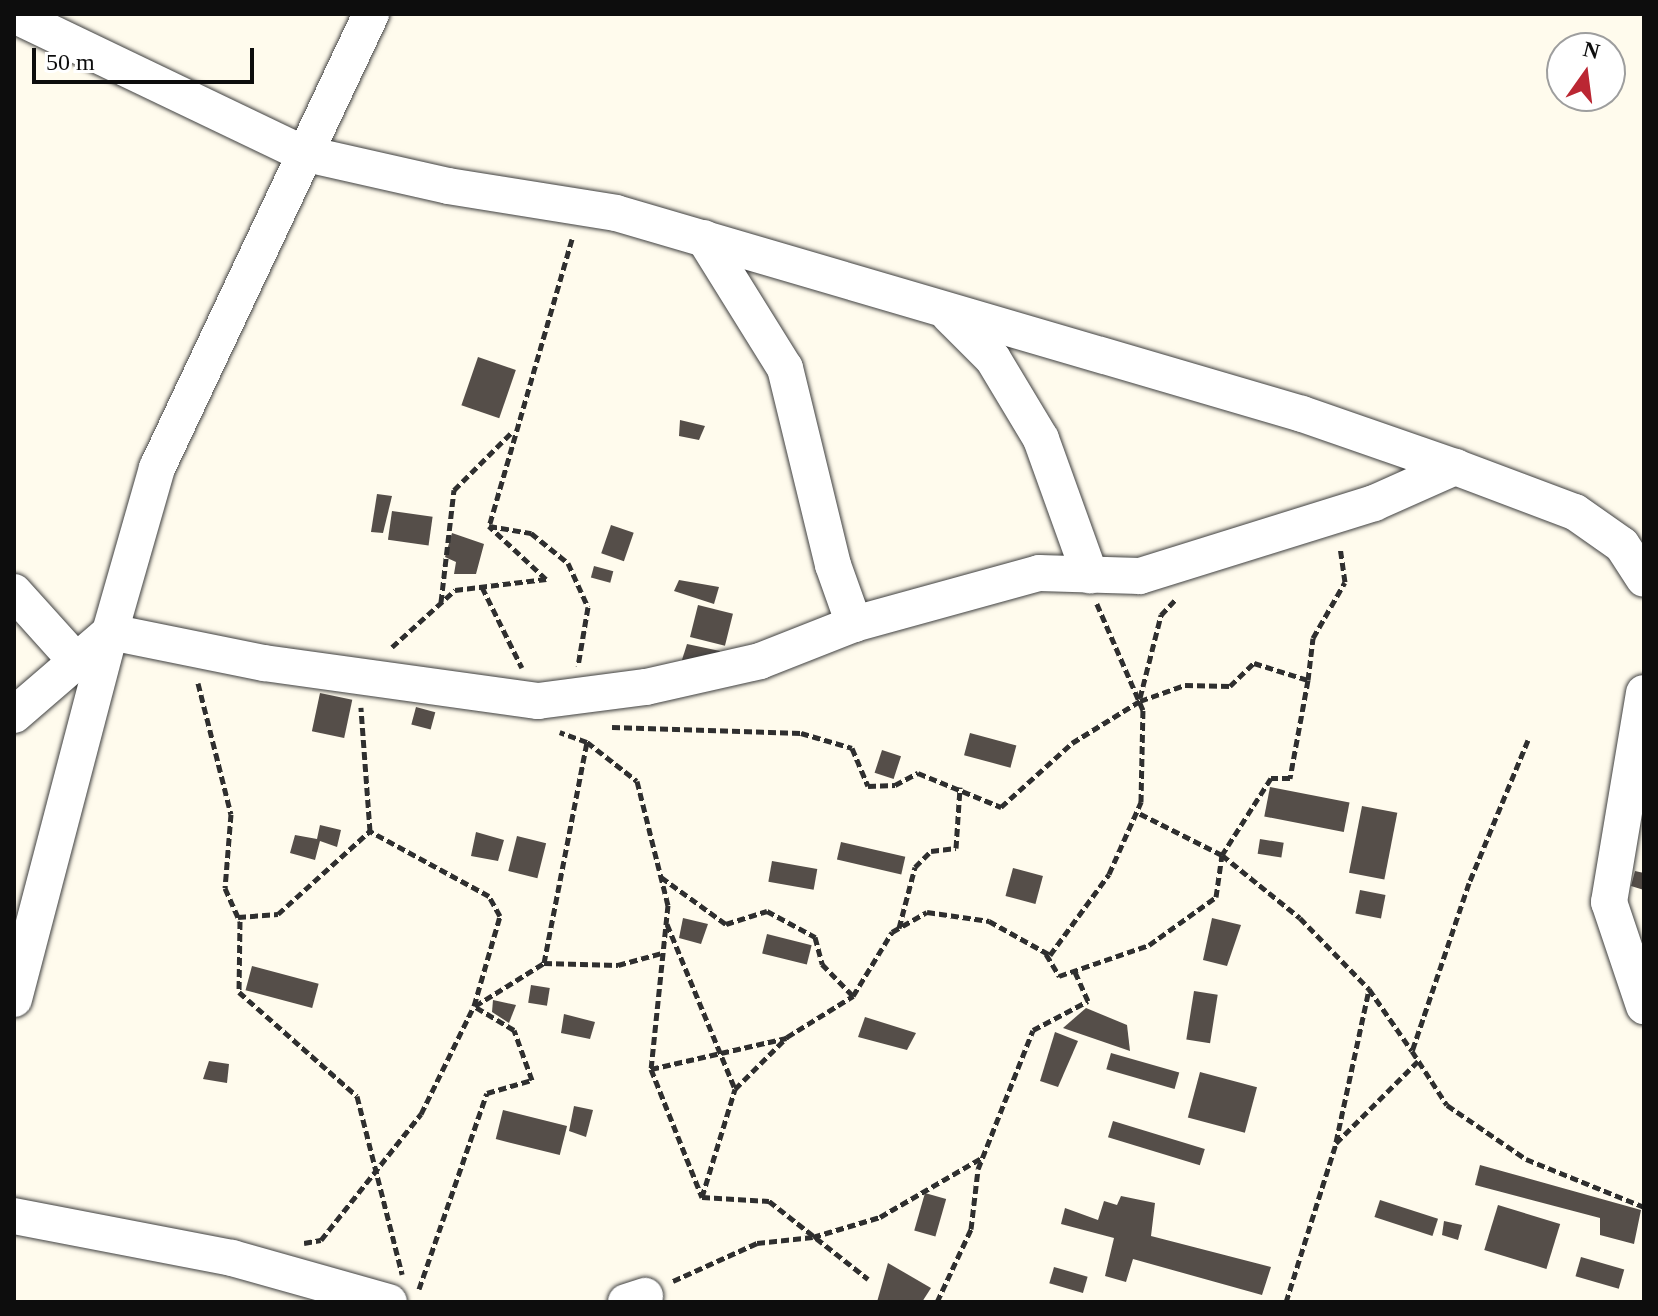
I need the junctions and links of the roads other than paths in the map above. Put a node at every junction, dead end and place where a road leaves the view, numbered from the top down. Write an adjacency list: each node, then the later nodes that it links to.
1 (371, 14): 3 (street)
2 (14, 15): 3 (street)
3 (302, 153): 4 (street); 11 (street)
4 (704, 238): 5 (street); 10 (street)
5 (948, 314): 6 (street); 7 (street)
6 (1455, 467): 7 (street); 8 (street)
7 (1087, 574): 10 (street)
8 (1644, 579)
9 (14, 592): 12 (street)
10 (854, 624): 11 (street)
11 (110, 632): 12 (street); 15 (street)
12 (77, 662): 14 (street)
13 (1644, 693): 16 (street)
14 (14, 715)
15 (14, 999)
16 (1644, 1006)
17 (14, 1216): 18 (street)
18 (331, 1294): 19 (street)
19 (397, 1295)

